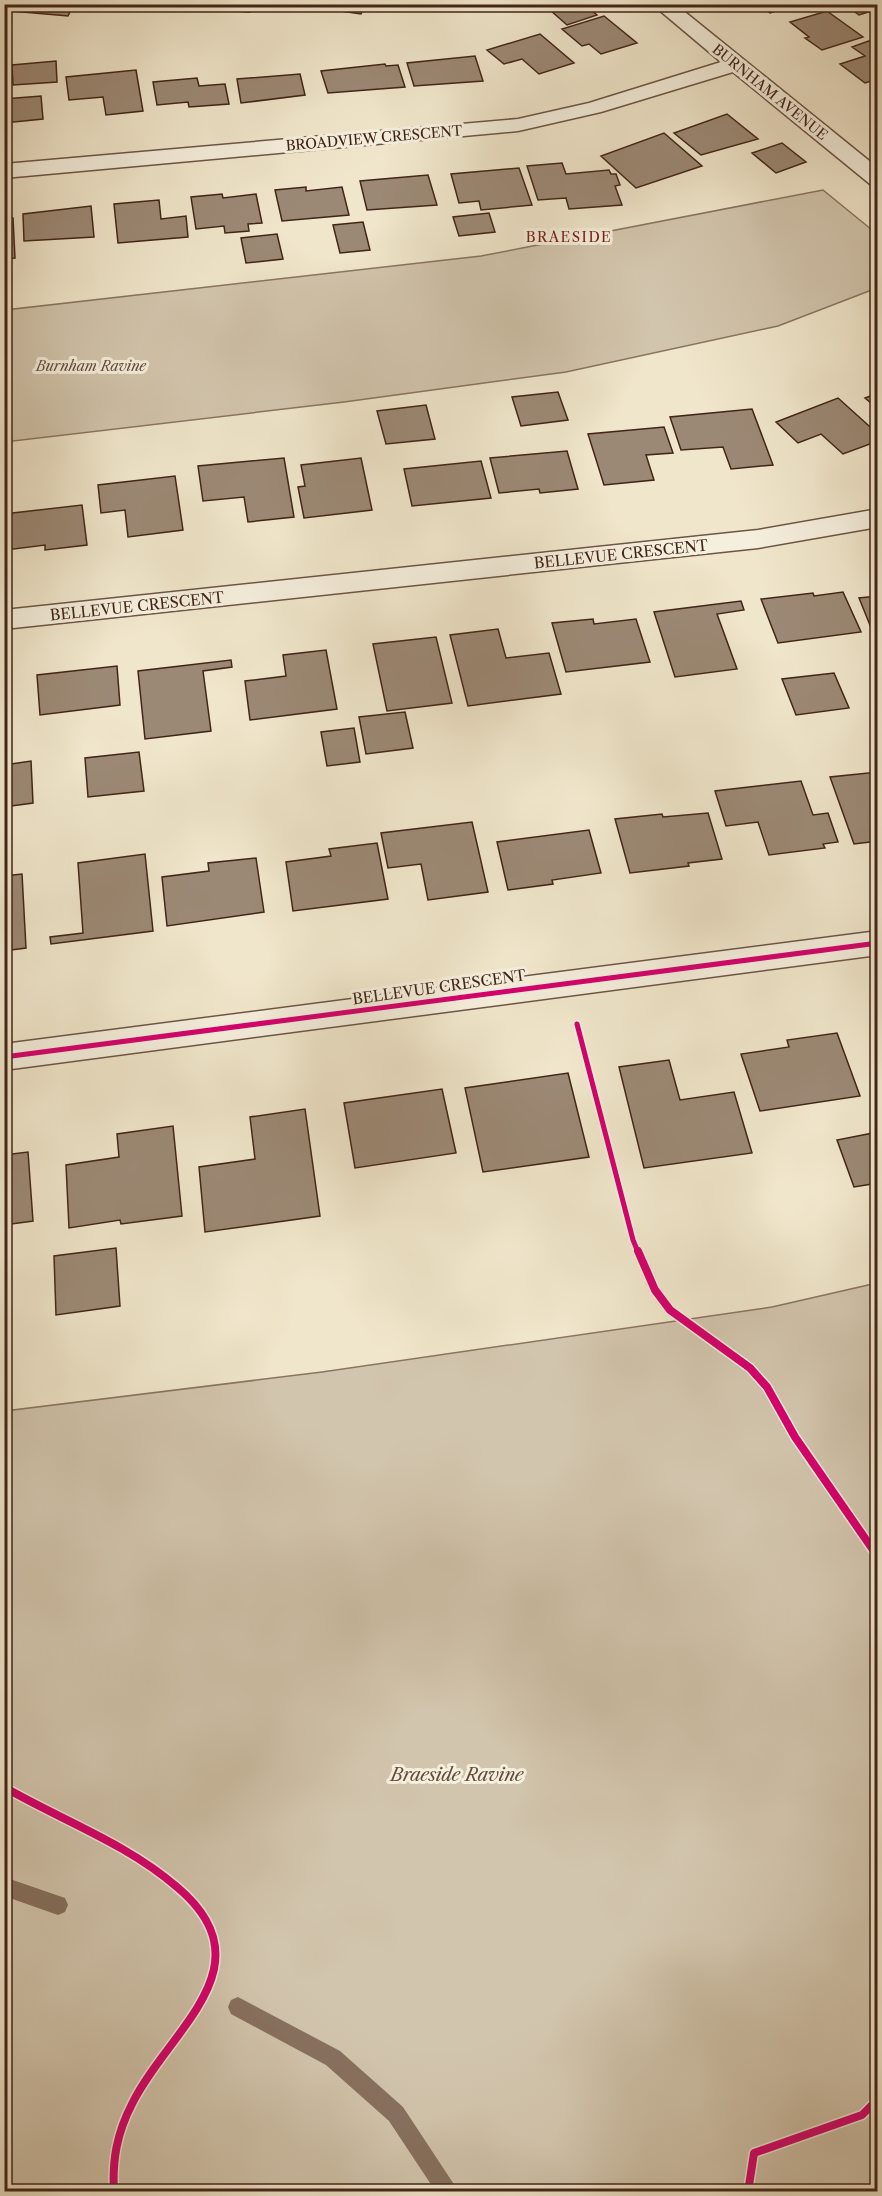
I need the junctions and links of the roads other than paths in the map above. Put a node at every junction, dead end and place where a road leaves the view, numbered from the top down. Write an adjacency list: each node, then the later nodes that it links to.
1 (662, 4): 2 (street, BURNHAM AVENUE)
2 (736, 64): 3 (street, BROADVIEW CRESCENT); 4 (street, BURNHAM AVENUE)
3 (4, 171)
4 (878, 179)
5 (878, 518): 6 (street, BELLEVUE CRESCENT)
6 (4, 620)
7 (878, 943): 8 (street, BELLEVUE CRESCENT)
8 (4, 1057)

